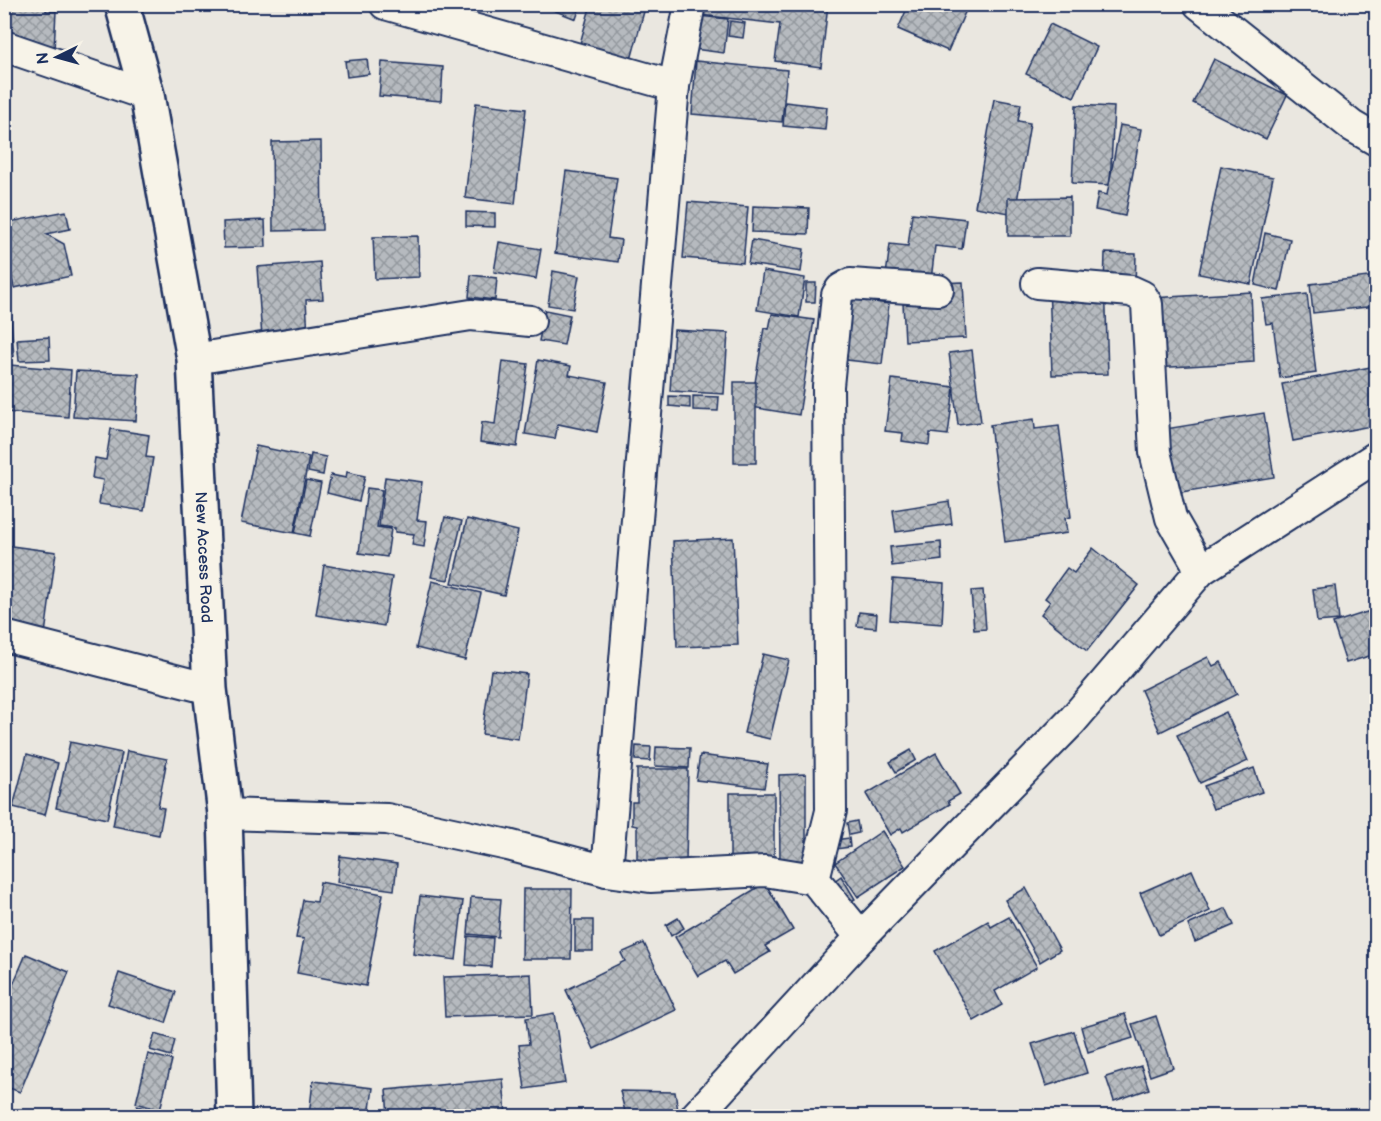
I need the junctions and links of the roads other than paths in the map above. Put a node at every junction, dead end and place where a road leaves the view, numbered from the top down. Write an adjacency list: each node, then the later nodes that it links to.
1 (122, 4): 7 (main road, New Access Road)
2 (385, 4): 6 (street)
3 (690, 4): 6 (street)
4 (1199, 4): 8 (street)
5 (4, 46): 7 (street)
6 (674, 86): 18 (street)
7 (147, 95): 12 (main road, New Access Road)
8 (1377, 140)
9 (1037, 283): 14 (street)
10 (938, 290): 19 (street)
11 (530, 321): 12 (street)
12 (194, 359): 16 (main road, New Access Road)
13 (1377, 457): 14 (street)
14 (1201, 570): 20 (street)
15 (4, 636): 16 (street)
16 (210, 689): 17 (main road, New Access Road)
17 (225, 814): 18 (street); 21 (main road, New Access Road)
18 (607, 871): 19 (street)
19 (814, 879): 20 (street)
20 (861, 937): 22 (street)
21 (234, 1116)
22 (696, 1116)

